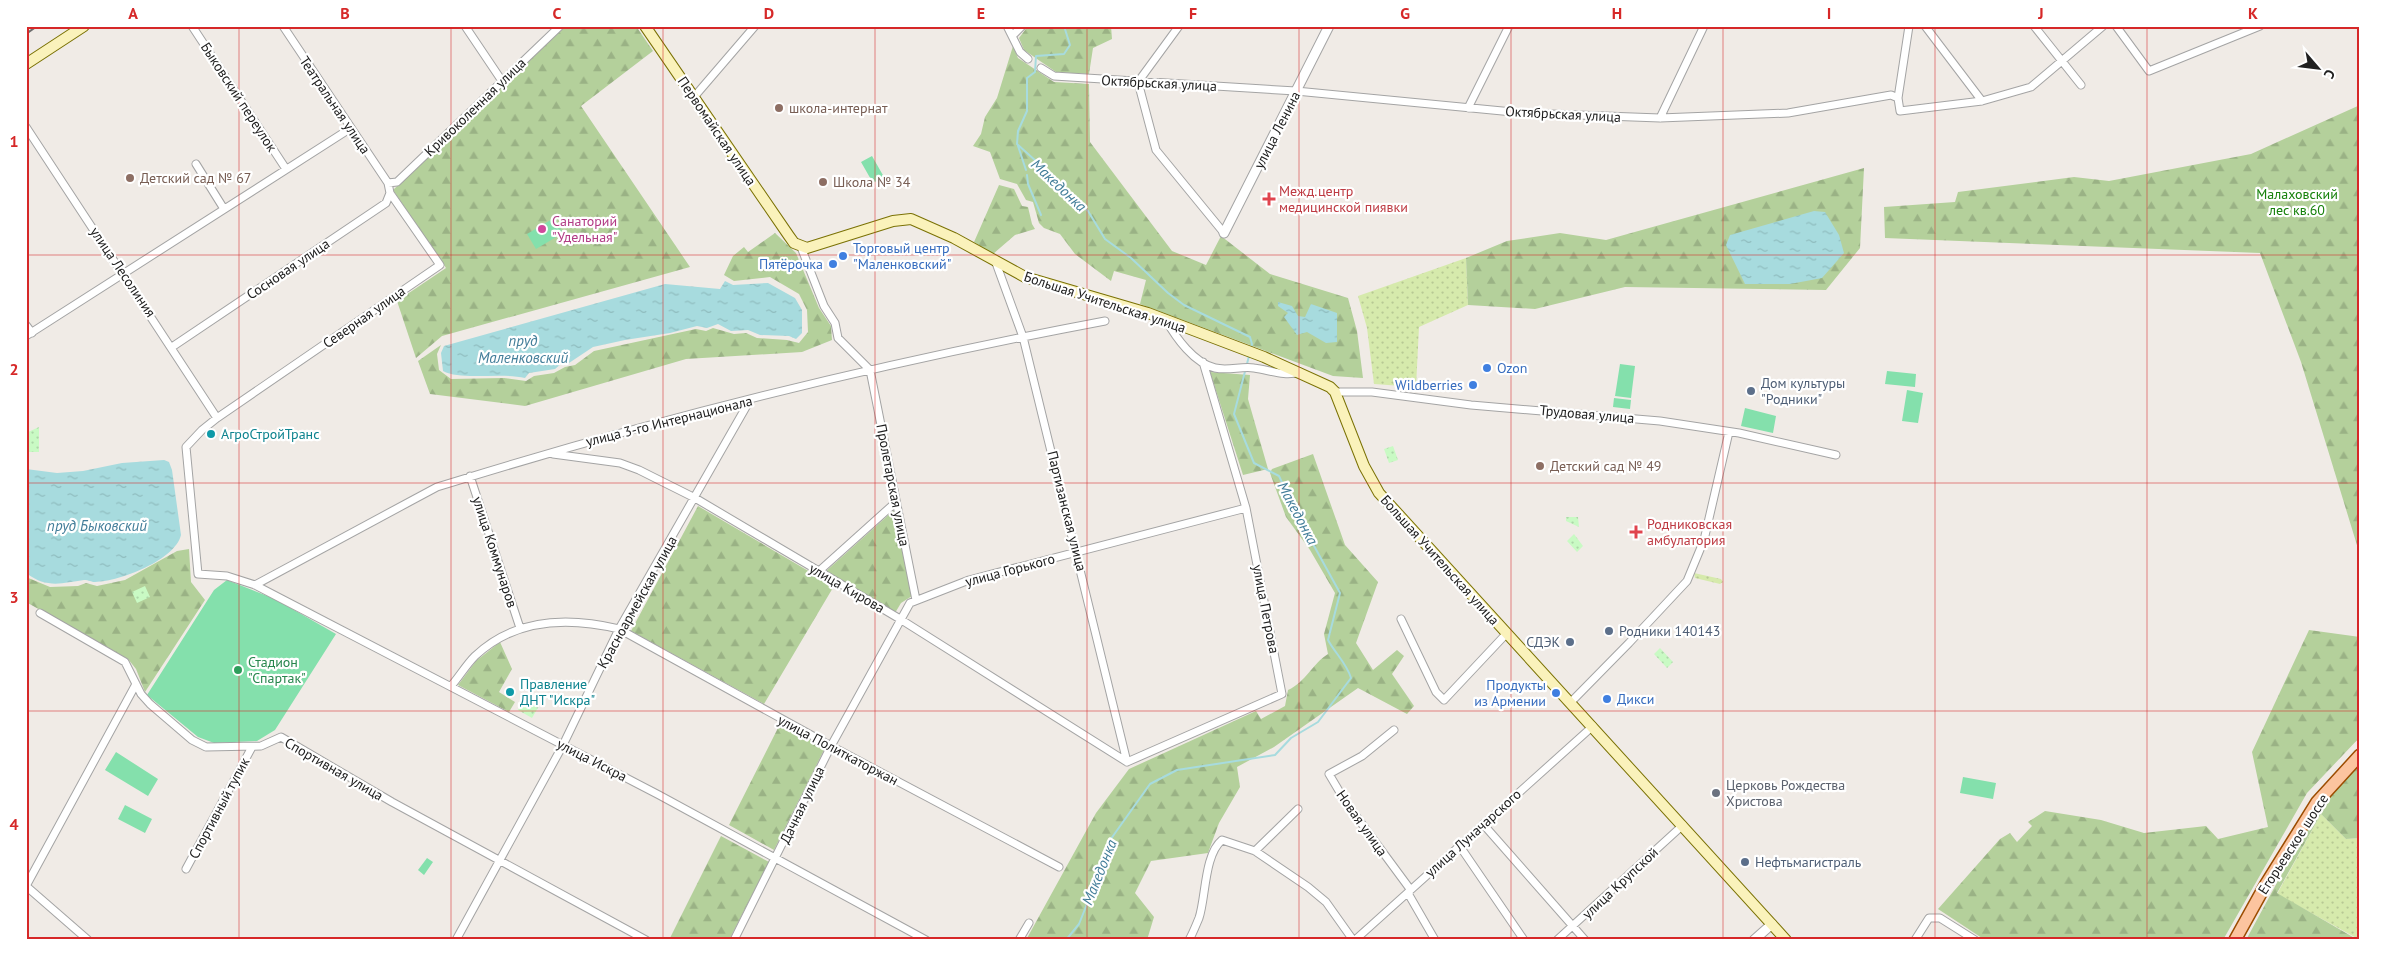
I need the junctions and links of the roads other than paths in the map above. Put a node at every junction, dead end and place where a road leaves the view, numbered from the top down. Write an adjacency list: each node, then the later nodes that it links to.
1 (84, 26): 23 (main road)
2 (192, 26): 37 (street, Быковский переулок)
3 (283, 26): 35 (street, Театральная улица)
4 (465, 26): 25 (street)
5 (645, 26): 29 (main road, Первомайская улица)
6 (755, 26): 29 (street)
7 (1007, 26): 20 (street)
8 (1022, 26): 20 (street)
9 (1178, 26): 26 (street)
10 (1329, 26): 28 (street, улица Ленина)
11 (1509, 26): 32 (street)
12 (1704, 26): 33 (street)
13 (1909, 26): 30 (street)
14 (1925, 26): 31 (street)
15 (2034, 26): 22 (street)
16 (2103, 26): 22 (street)
17 (2116, 26): 18 (street)
18 (2256, 27)
19 (555, 28): 25 (street, Кривоколенная улица)
20 (1013, 35): 21 (street)
21 (1028, 58)
22 (2063, 61): 27 (street); 31 (street)
23 (26, 64)
24 (1041, 68): 26 (street, Октябрьская улица)
25 (502, 82): 38 (street, Кривоколенная улица)
26 (1138, 82): 28 (street, Октябрьская улица); 41 (street)
27 (2081, 85)
28 (1296, 91): 32 (street, Октябрьская улица); 41 (street, улица Ленина)
29 (694, 97): 42 (main road, Первомайская улица)
30 (1898, 98): 31 (street); 33 (street, Октябрьская улица)
31 (1982, 101)
32 (1468, 108): 33 (street, Октябрьская улица)
33 (1660, 118)
34 (26, 127): 44 (street, улица Лесолиния)
35 (351, 128): 37 (street); 38 (street, Театральная улица)
36 (196, 164): 40 (street)
37 (286, 168): 40 (street)
38 (388, 183): 39 (street)
39 (390, 193): 50 (street, Сосновая улица); 56 (street, Северная улица)
40 (224, 209): 44 (street)
41 (1224, 233)
42 (801, 247): 43 (main road, Большая Учительская улица); 52 (street)
43 (996, 263): 45 (main road, Большая Учительская улица); 49 (street, Партизанская улица)
44 (124, 274): 48 (street); 50 (street, улица Лесолиния)
45 (1166, 320): 51 (street); 53 (main road, Большая Учительская улица)
46 (1105, 321): 49 (street, улица 3-го Интернационала)
47 (26, 325): 48 (street)
48 (29, 335)
49 (1023, 337): 52 (street, улица 3-го Интернационала); 64 (street, Партизанская улица)
50 (172, 347): 56 (street, улица Лесолиния)
51 (1203, 362): 53 (street); 63 (street, улица Петрова)
52 (870, 370): 55 (street, улица 3-го Интернационала); 62 (street, Пролетарская улица)
53 (1300, 372): 54 (main road, Большая Учительская улица)
54 (1335, 392): 57 (street, Трудовая улица); 73 (main road, Большая Учительская улица)
55 (750, 400): 58 (street, улица 3-го Интернационала); 61 (street, Красноармейская улица)
56 (217, 418): 66 (street, улица Искра)
57 (1729, 432): 59 (street, Трудовая улица); 76 (street)
58 (550, 453): 60 (street, улица 3-го Интернационала); 61 (street, улица Кирова)
59 (1836, 455)
60 (470, 476): 66 (street, улица 3-го Интернационала); 71 (street, улица Коммунаров)
61 (695, 498): 65 (street, улица Кирова); 72 (street, Красноармейская улица)
62 (896, 502): 65 (street); 67 (street, Пролетарская улица)
63 (1246, 508): 64 (street, улица Горького); 83 (street, улица Петрова)
64 (1078, 553): 67 (street, улица Горького); 83 (street, Партизанская улица)
65 (818, 572): 70 (street, улица Кирова)
66 (255, 585): 75 (street, улица Искра)
67 (916, 600): 70 (street)
68 (40, 613): 74 (street, Спортивная улица)
69 (1401, 619): 73 (street)
70 (900, 620): 80 (street, Дачная улица); 83 (street, улица Кирова)
71 (520, 628): 72 (street, улица Политкаторжан); 75 (street, улица Политкаторжан)
72 (619, 629): 79 (street, Красноармейская улица); 80 (street, улица Политкаторжан)
73 (1507, 633): 76 (main road, Большая Учительская улица)
74 (136, 684): 81 (street, Спортивная улица); 93 (street)
75 (451, 686): 79 (street, улица Искра)
76 (1571, 702): 77 (main road, Большая Учительская улица)
77 (1593, 726): 85 (street, улица Луначарского); 86 (main road, Большая Учительская улица)
78 (1394, 730): 94 (street, Новая улица)
79 (563, 745): 89 (street, улица Искра); 90 (street, Красноармейская улица)
80 (831, 746): 89 (street, Дачная улица); 91 (street, улица Политкаторжан)
81 (252, 747): 90 (street, Спортивная улица); 92 (street, Спортивный тупик)
82 (2360, 755): 114 (main road, Егорьевское шоссе)
83 (1127, 762)
84 (1298, 809): 88 (street)
85 (1483, 824): 87 (street, улица Луначарского); 97 (street)
86 (1683, 825): 96 (main road, Большая Учительская улица); 97 (street, улица Крупской)
87 (1459, 845): 94 (street, улица Луначарского); 107 (street)
88 (1255, 851): 104 (street); 105 (street)
89 (776, 858): 101 (street, Дачная улица); 102 (street, улица Искра)
90 (500, 860): 99 (street, Красноармейская улица); 100 (street, Спортивная улица)
91 (1059, 867)
92 (186, 869)
93 (26, 886): 98 (street)
94 (1410, 890): 105 (street, улица Луначарского); 106 (street, Новая улица)
95 (1028, 923): 103 (street)
96 (1772, 924): 110 (street); 111 (main road, Большая Учительская улица)
97 (1573, 926): 108 (street, улица Крупской); 109 (street)
98 (88, 940)
99 (456, 940)
100 (646, 940)
101 (734, 940)
102 (926, 940)
103 (1019, 940)
104 (1190, 940)
105 (1354, 940)
106 (1435, 940)
107 (1524, 940)
108 (1557, 940)
109 (1585, 940)
110 (1754, 940)
111 (1786, 940)
112 (1915, 940): 113 (street)
113 (1975, 940)
114 (2236, 940)

